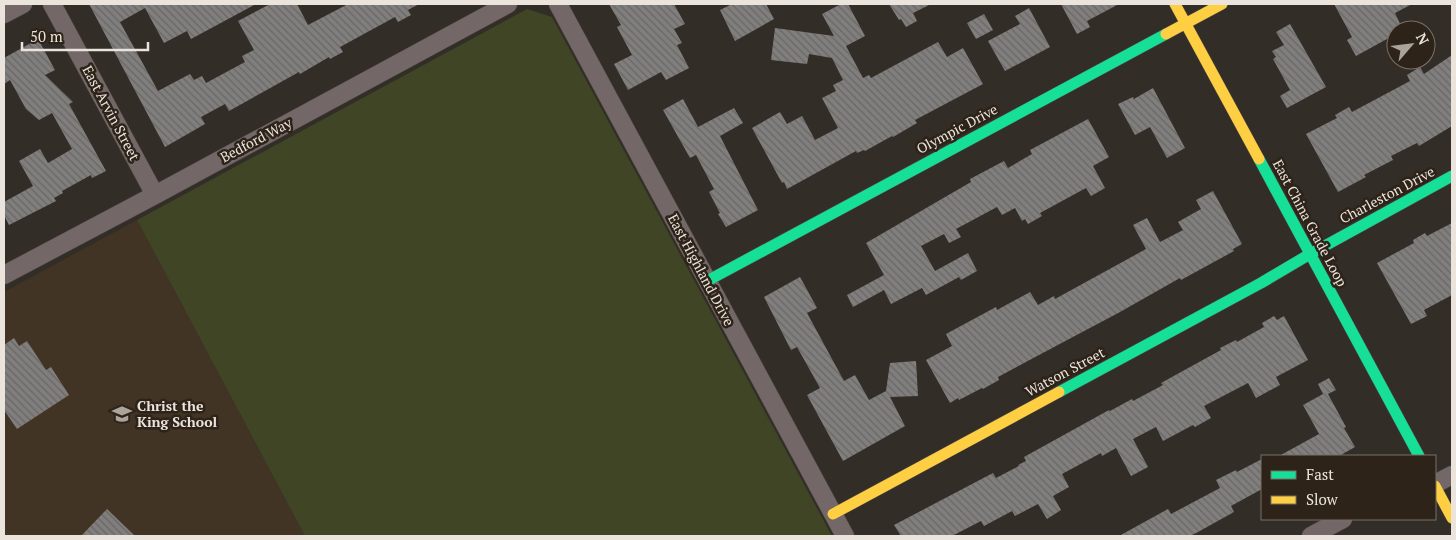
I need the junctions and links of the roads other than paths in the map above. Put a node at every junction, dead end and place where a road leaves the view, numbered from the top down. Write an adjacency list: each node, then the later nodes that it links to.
1 (23, 4): 7 (street)
2 (52, 4): 10 (street, East Arvin Street)
3 (508, 4): 10 (street, Bedford Way)
4 (558, 4): 13 (street, East Highland Drive)
5 (1175, 4): 8 (street, East China Grade Loop)
6 (1222, 4): 8 (street, Olympic Drive)
7 (4, 14)
8 (1186, 23): 11 (street, East China Grade Loop); 13 (street, Olympic Drive)
9 (1452, 176): 11 (street, Charleston Drive)
10 (155, 195): 12 (street, Bedford Way)
11 (1310, 254): 14 (street, East China Grade Loop); 18 (street, Watson Street)
12 (4, 275)
13 (707, 281): 18 (street, East Highland Drive)
14 (1418, 455)
15 (1452, 475): 16 (street)
16 (1436, 484)
17 (1436, 487): 19 (street)
18 (833, 514): 21 (street, East Highland Drive)
19 (1452, 518)
20 (1341, 520): 22 (street)
21 (845, 536)
22 (1311, 536)

